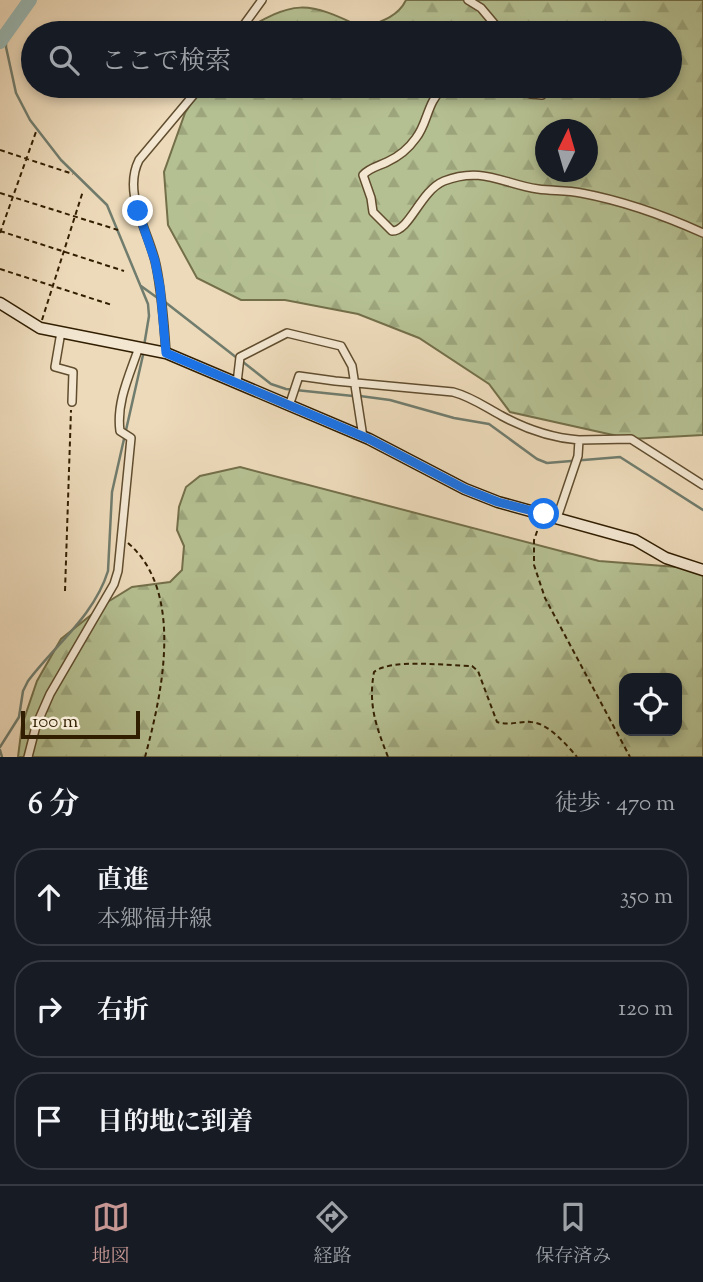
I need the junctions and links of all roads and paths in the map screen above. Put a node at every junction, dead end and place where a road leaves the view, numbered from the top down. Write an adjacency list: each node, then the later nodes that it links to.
1 (262, 0): 3 (street)
2 (468, 0): 4 (street)
3 (247, 21)
4 (492, 21)
5 (191, 98): 27 (street)
6 (434, 98): 17 (street)
7 (37, 129): 9 (path)
8 (0, 150): 9 (path)
9 (26, 158): 10 (path); 13 (path)
10 (73, 174)
11 (83, 191): 14 (path)
12 (0, 193): 13 (path)
13 (12, 197): 14 (path); 16 (path)
14 (75, 217): 15 (path); 18 (path)
15 (118, 230)
16 (0, 232): 18 (path)
17 (703, 233)
18 (64, 252): 20 (path); 21 (path)
19 (0, 269): 21 (path)
20 (124, 271)
21 (54, 286): 23 (path); 24 (path)
22 (0, 303): 24 (main road)
23 (112, 305)
24 (40, 328): 25 (main road)
25 (61, 332): 26 (main road); 30 (street)
26 (139, 347): 27 (main road); 37 (street)
27 (166, 353): 28 (main road)
28 (237, 383): 29 (street); 31 (main road)
29 (356, 383): 31 (street); 32 (street); 33 (street)
30 (72, 402): 39 (path)
31 (289, 406): 32 (main road)
32 (363, 437): 35 (main road)
33 (579, 440): 34 (street); 36 (street)
34 (703, 485)
35 (544, 514): 36 (main road); 44 (path)
36 (558, 518): 38 (main road)
37 (121, 537): 40 (street); 41 (path)
38 (703, 570)
39 (65, 591)
40 (28, 757)
41 (145, 757)
42 (388, 757): 43 (path)
43 (577, 757)
44 (630, 757)

